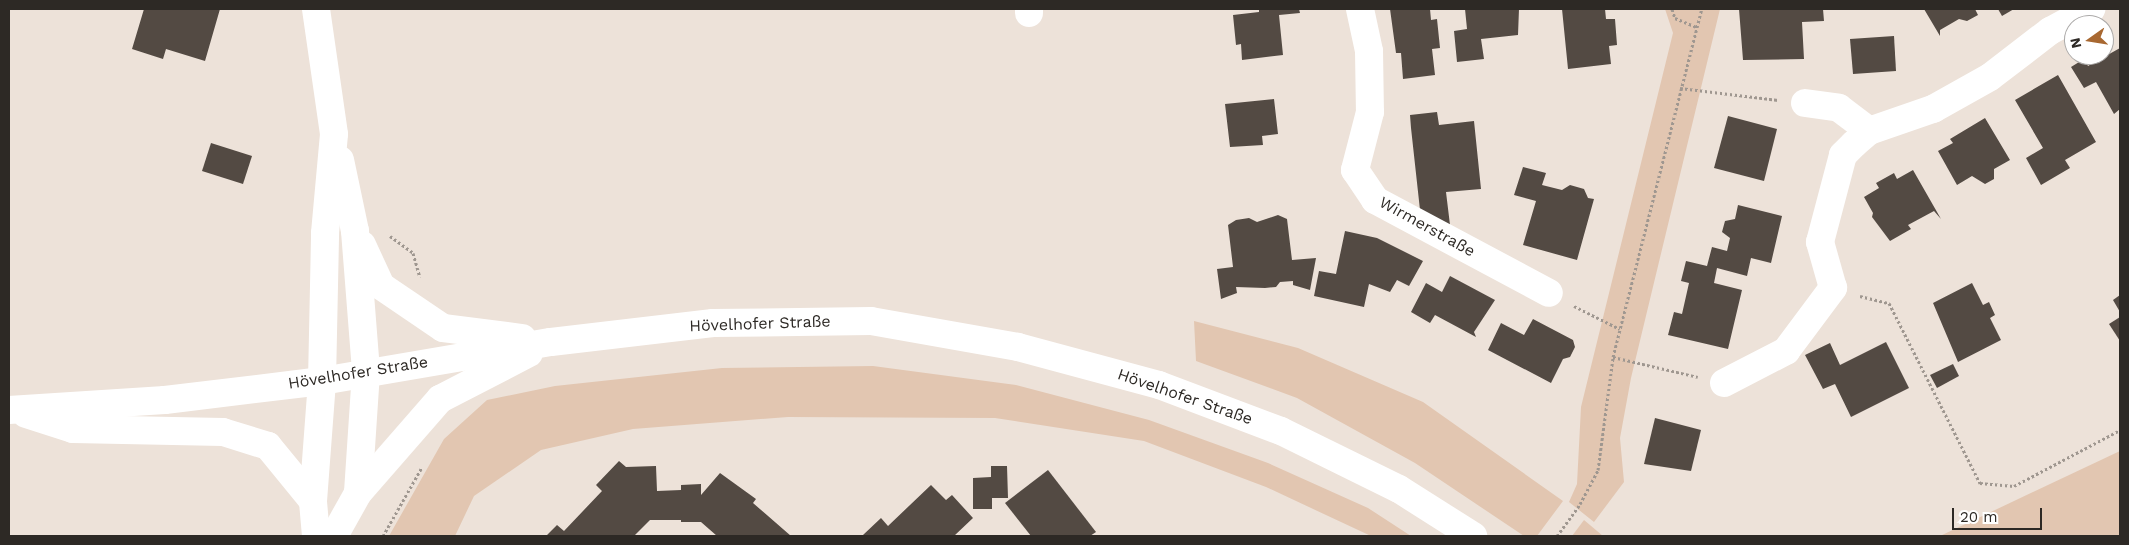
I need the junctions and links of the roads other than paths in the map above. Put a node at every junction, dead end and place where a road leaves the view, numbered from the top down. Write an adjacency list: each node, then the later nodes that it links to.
1 (316, 9): 6 (main road)
2 (1360, 9): 8 (main road, Wirmerstraße)
3 (2091, 9): 5 (main road)
4 (1806, 103): 5 (main road)
5 (1869, 131): 12 (main road)
6 (334, 134): 7 (main road); 11 (main road)
7 (355, 231): 9 (main road); 10 (main road)
8 (1549, 293)
9 (550, 342): 10 (main road, Hövelhofer Straße); 14 (main road); 18 (main road, Hövelhofer Straße)
10 (366, 372): 11 (main road, Hövelhofer Straße); 14 (main road)
11 (322, 381): 13 (main road, Hövelhofer Straße); 15 (main road)
12 (1724, 383)
13 (11, 410): 15 (main road)
14 (358, 493): 17 (main road)
15 (313, 501): 16 (main road)
16 (316, 536)
17 (334, 536)
18 (1474, 536)

